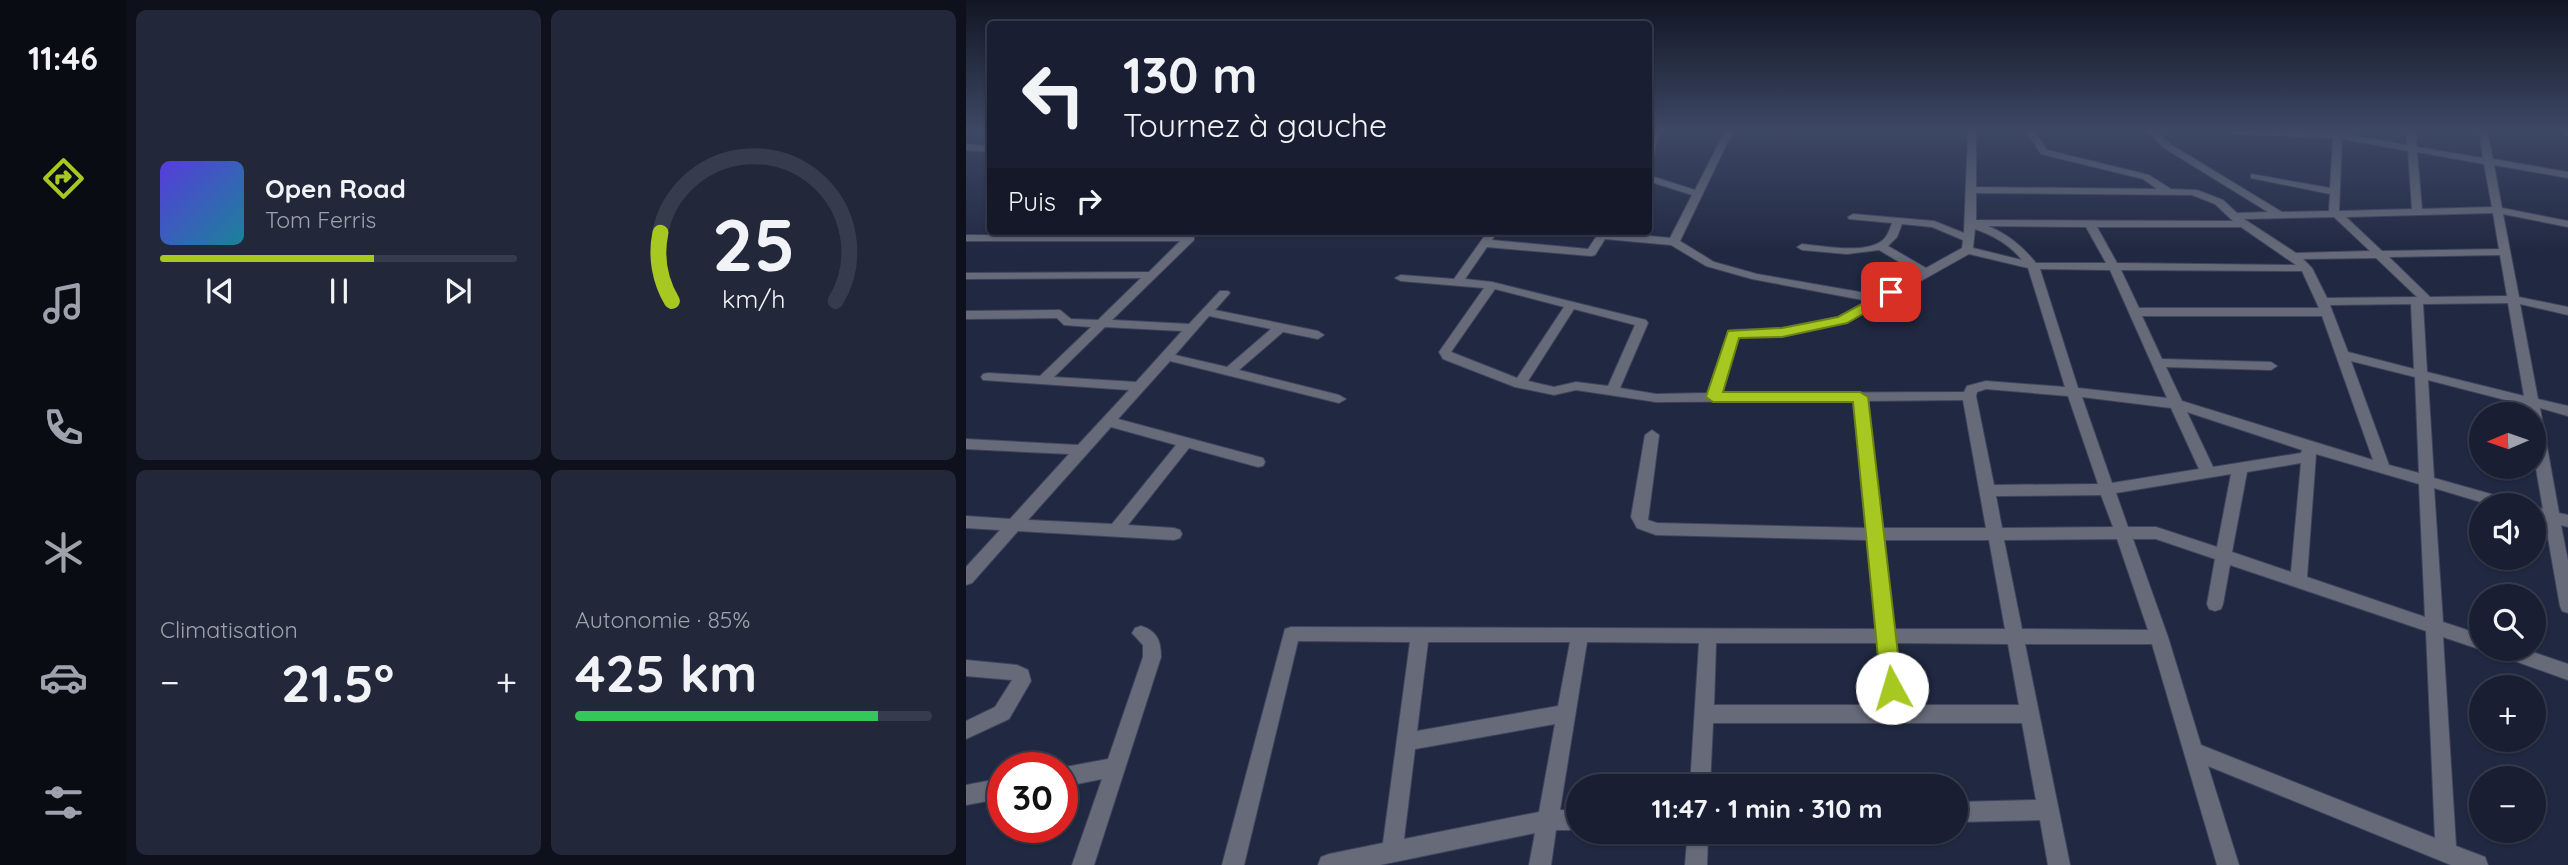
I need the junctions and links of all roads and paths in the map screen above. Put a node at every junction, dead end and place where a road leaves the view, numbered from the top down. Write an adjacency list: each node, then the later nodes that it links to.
1 (1710, 171): 16 (street)
2 (1972, 171): 13 (street)
3 (2123, 171): 14 (street)
4 (2208, 171): 17 (street)
5 (2255, 171): 11 (street)
6 (2334, 171): 15 (street)
7 (2415, 171): 19 (street)
8 (2490, 171): 18 (street)
9 (2547, 171): 10 (street)
10 (2568, 175)
11 (2254, 176): 15 (street); 17 (street)
12 (1652, 179): 16 (street)
13 (1972, 190): 14 (street); 25 (street)
14 (2169, 192): 23 (street)
15 (2335, 192): 20 (street)
16 (1699, 194): 32 (street)
17 (2249, 197): 21 (street)
18 (2498, 210): 19 (street); 27 (street); 37 (street)
19 (2417, 212): 20 (street)
20 (2335, 214): 21 (street); 38 (street)
21 (2279, 215): 23 (street)
22 (1853, 217): 24 (street)
23 (2239, 220): 26 (street); 39 (street)
24 (1898, 221): 34 (street); 36 (street)
25 (1971, 223): 26 (street); 34 (street); 40 (street)
26 (2090, 224): 41 (street)
27 (2568, 224)
28 (1490, 235): 33 (street)
29 (1604, 235): 33 (street)
30 (1620, 235): 32 (street)
31 (966, 239): 44 (street)
32 (1674, 242): 50 (street)
33 (1484, 243): 47 (street)
34 (1969, 245): 40 (street); 43 (street)
35 (1802, 247): 36 (street)
36 (1881, 247): 43 (street)
37 (2505, 252): 38 (street); 51 (street)
38 (2380, 255): 39 (street); 52 (street)
39 (2294, 257): 42 (street)
40 (2033, 266): 41 (street); 74 (street)
41 (2113, 267): 42 (street); 57 (street)
42 (2306, 268): 54 (street)
43 (1927, 274): 50 (street)
44 (1152, 275): 45 (street); 59 (street)
45 (966, 276)
46 (1401, 278): 47 (street)
47 (1457, 282): 48 (street)
48 (1492, 285): 53 (street); 71 (street)
49 (1224, 293): 56 (street)
50 (1878, 299): 76 (street)
51 (2513, 299): 52 (street); 55 (street); 80 (street)
52 (2422, 300): 54 (street); 68 (street)
53 (1572, 304): 71 (street); 73 (street)
54 (2325, 307): 57 (street); 63 (street)
55 (2568, 311)
56 (1205, 312): 60 (street); 61 (street)
57 (2134, 312): 65 (street)
58 (966, 315): 59 (street)
59 (1101, 324): 60 (street); 70 (street)
60 (1191, 328): 64 (street)
61 (1280, 328): 62 (street); 67 (street)
62 (1318, 335)
63 (2342, 355): 68 (street); 92 (street)
64 (1165, 356): 67 (street); 72 (street)
65 (2158, 363): 66 (street); 81 (street)
66 (2271, 366)
67 (1229, 372): 78 (street)
68 (2421, 374): 79 (street); 95 (street)
69 (988, 377): 70 (street)
70 (1043, 380): 72 (street)
71 (1520, 383): 73 (street)
72 (1138, 387): 84 (street)
73 (1612, 392): 76 (street)
74 (2073, 392): 75 (street); 81 (street); 96 (street)
75 (1969, 396): 77 (street); 97 (street)
76 (1713, 397): 77 (street)
77 (1860, 397): 107 (street)
78 (1339, 400)
79 (2506, 402)
80 (2531, 402)
81 (2177, 404): 89 (street); 93 (street)
82 (2546, 411): 83 (street)
83 (2568, 411)
84 (1107, 421): 87 (street); 88 (street)
85 (1652, 435): 107 (street)
86 (966, 443): 88 (street)
87 (1185, 443): 90 (street); 104 (street)
88 (1081, 450): 103 (street)
89 (2308, 452): 91 (street); 92 (street); 111 (street)
90 (1258, 462)
91 (2240, 468): 93 (street); 109 (street)
92 (2383, 468): 95 (street)
93 (2208, 473): 96 (street)
94 (2545, 480): 100 (street)
95 (2426, 481): 98 (street); 114 (street)
96 (2107, 489): 97 (street); 105 (street)
97 (1987, 491): 108 (street)
98 (2469, 493)
99 (2546, 515): 100 (street)
100 (2552, 517): 101 (street); 113 (street)
101 (2568, 521)
102 (966, 522): 103 (street)
103 (1014, 525): 104 (street); 110 (street)
104 (1116, 530): 106 (street)
105 (2122, 533): 108 (street); 109 (street); 121 (street)
106 (1174, 534)
107 (1875, 534): 108 (street); 119 (street)
108 (1996, 534): 120 (street)
109 (2224, 556): 111 (street); 112 (street)
110 (966, 578)
111 (2299, 581): 114 (street)
112 (2215, 604)
113 (2568, 606)
114 (2434, 627): 122 (street); 144 (street)
115 (1141, 633): 133 (street)
116 (1420, 634): 117 (street); 131 (street); 146 (street)
117 (1580, 635): 118 (street); 126 (street)
118 (1708, 635): 119 (street); 127 (street)
119 (1886, 636): 120 (street); 129 (street)
120 (2015, 636): 121 (street); 128 (street)
121 (2159, 636): 132 (street)
122 (2469, 639)
123 (2536, 661): 125 (street)
124 (966, 668): 130 (street)
125 (2568, 672)
126 (1566, 713): 131 (street); 140 (street)
127 (1704, 714): 129 (street); 135 (street)
128 (2031, 714): 129 (street); 138 (street)
129 (1895, 715)
130 (966, 730)
131 (1406, 742): 143 (street)
132 (2193, 751): 144 (street); 151 (street)
133 (1115, 768): 134 (street); 145 (street)
134 (1078, 774)
135 (1701, 774)
136 (987, 791): 137 (street)
137 (966, 795)
138 (2049, 810): 139 (street); 150 (street)
139 (1968, 812)
140 (1548, 820): 141 (street); 143 (street); 148 (street)
141 (1566, 820)
142 (1697, 844): 149 (street)
143 (1392, 852): 147 (street)
144 (2446, 852): 152 (street)
145 (1083, 865)
146 (1233, 865)
147 (1329, 865)
148 (1540, 865)
149 (1696, 865)
150 (2059, 865)
151 (2228, 865)
152 (2477, 865)

